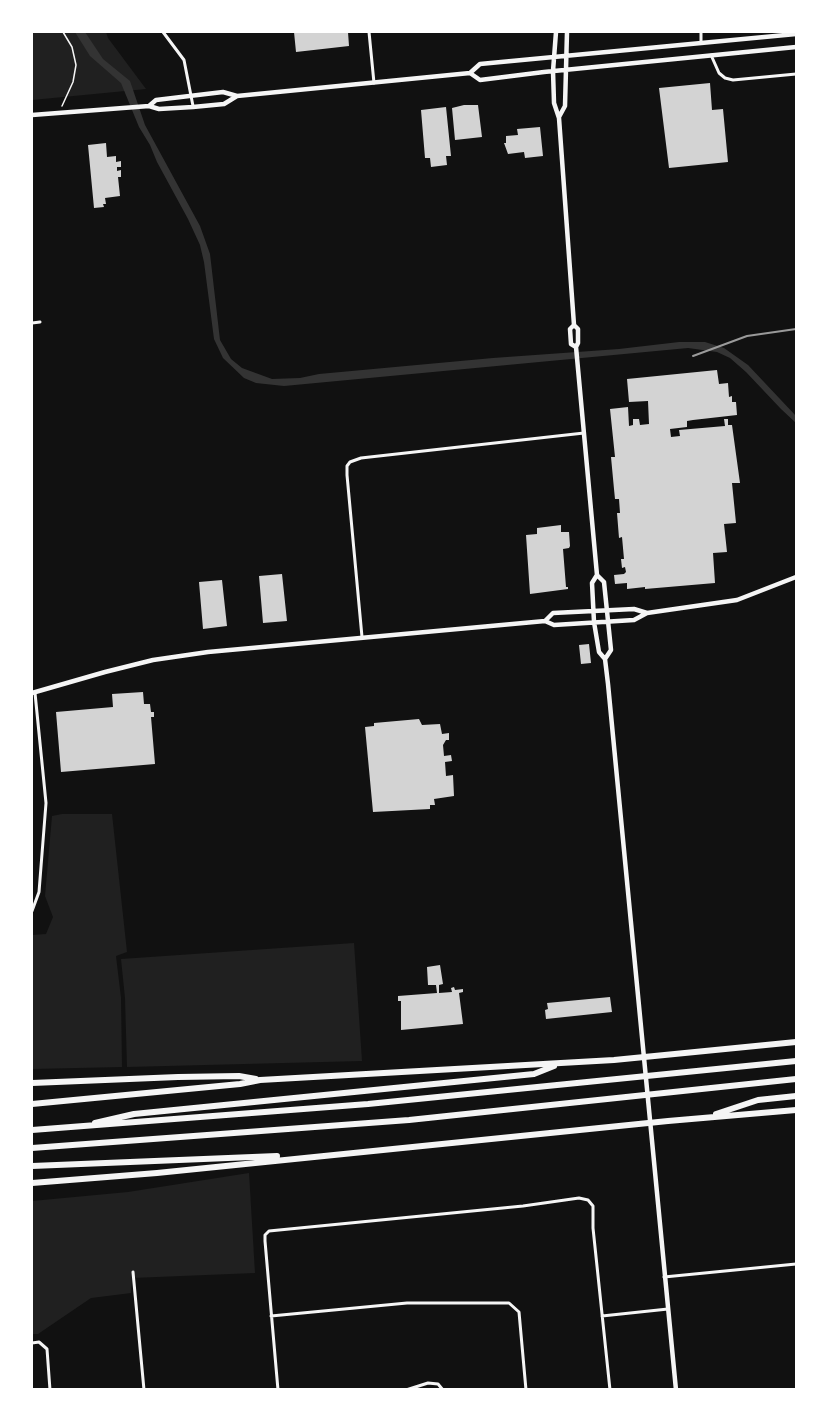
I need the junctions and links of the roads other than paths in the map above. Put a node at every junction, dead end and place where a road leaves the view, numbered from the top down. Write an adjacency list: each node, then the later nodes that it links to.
1 (163, 32): 17 (street)
2 (369, 32): 16 (street)
3 (556, 32): 11 (main road)
4 (567, 32): 10 (main road)
5 (701, 32): 7 (street)
6 (796, 34): 7 (main road)
7 (701, 42): 10 (main road)
8 (796, 47): 9 (main road)
9 (711, 55): 12 (main road); 15 (street)
10 (566, 56): 11 (main road); 12 (main road)
11 (554, 57): 13 (main road); 14 (main road)
12 (566, 70): 13 (main road); 22 (main road)
13 (553, 71): 14 (main road); 22 (main road)
14 (470, 73): 16 (main road)
15 (796, 74)
16 (374, 82): 18 (main road)
17 (191, 96): 18 (main road); 19 (main road); 20 (street)
18 (237, 96): 20 (main road)
19 (149, 106): 20 (main road); 21 (main road)
20 (193, 107)
21 (32, 115)
22 (559, 118): 25 (main road)
23 (40, 322): 24 (street)
24 (32, 323)
25 (585, 433): 26 (main road); 34 (street)
26 (597, 575): 28 (main road); 29 (main road)
27 (796, 577): 30 (main road)
28 (606, 609): 29 (main road); 30 (main road); 32 (main road)
29 (594, 610): 31 (main road); 33 (main road)
30 (646, 613): 32 (main road)
31 (545, 621): 33 (main road); 34 (main road)
32 (607, 621): 33 (main road); 35 (main road)
33 (594, 622): 35 (main road)
34 (362, 637): 36 (main road)
35 (605, 659): 56 (main road)
36 (33, 693): 37 (street)
37 (32, 911)
38 (796, 1042): 40 (highway)
39 (796, 1061): 48 (highway)
40 (557, 1064): 42 (highway); 48 (highway)
41 (796, 1079): 50 (highway)
42 (260, 1080): 43 (highway); 45 (highway)
43 (34, 1083)
44 (796, 1096): 47 (highway)
45 (32, 1104)
46 (796, 1110): 47 (highway)
47 (706, 1117): 51 (highway)
48 (75, 1127): 49 (highway)
49 (32, 1130)
50 (32, 1148)
51 (370, 1152): 52 (highway); 53 (highway)
52 (32, 1166)
53 (32, 1183)
54 (796, 1264): 56 (street)
55 (133, 1272): 62 (street)
56 (664, 1277): 57 (main road)
57 (668, 1309): 59 (street); 70 (main road)
58 (271, 1316): 59 (street); 63 (street); 68 (street)
59 (602, 1316): 69 (street)
60 (32, 1343): 61 (street)
61 (50, 1389)
62 (144, 1389)
63 (278, 1389)
64 (367, 1389): 65 (street)
65 (376, 1389)
66 (406, 1389): 67 (street)
67 (443, 1389)
68 (526, 1389)
69 (610, 1389)
70 (676, 1389)

